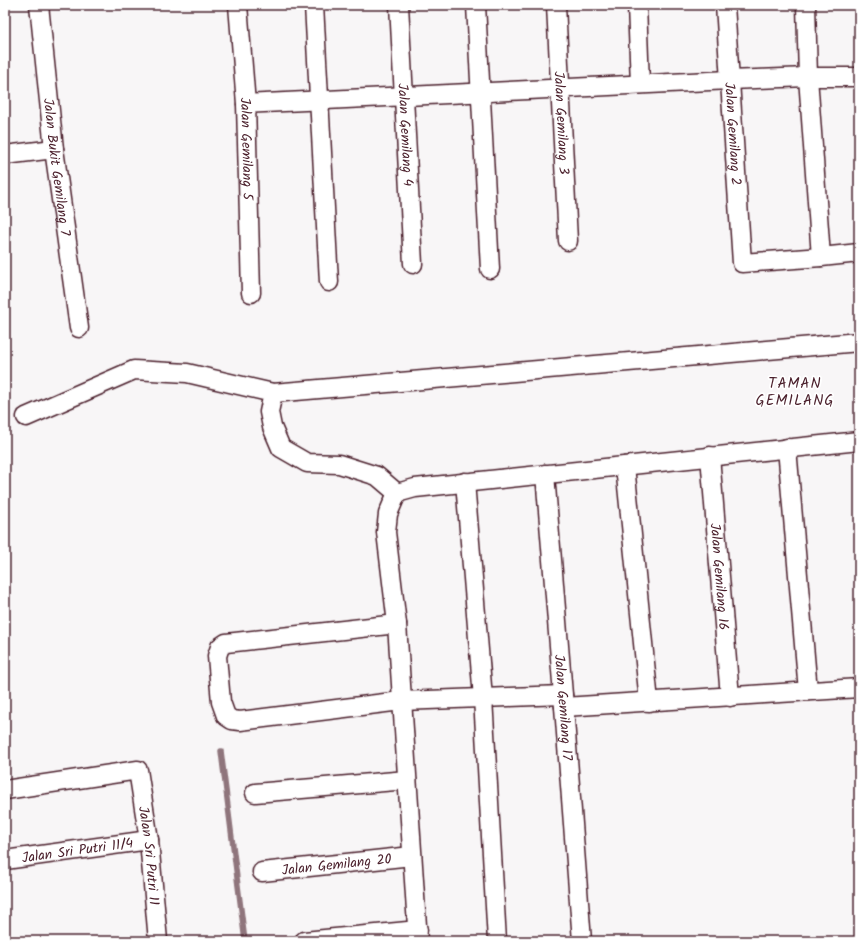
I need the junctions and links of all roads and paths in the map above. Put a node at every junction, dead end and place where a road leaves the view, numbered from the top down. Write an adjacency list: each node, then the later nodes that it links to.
1 (39, 5): 19 (street, Jalan Bukit Gemilang 7)
2 (238, 5): 18 (street, Jalan Gemilang 5)
3 (314, 5): 17 (street)
4 (399, 5): 16 (street, Jalan Gemilang 4)
5 (476, 5): 15 (street)
6 (556, 5): 14 (street, Jalan Gemilang 3)
7 (637, 5): 13 (street)
8 (725, 5): 12 (street, Jalan Gemilang 2)
9 (806, 5): 10 (street)
10 (808, 77): 11 (street); 12 (street); 23 (street)
11 (859, 77)
12 (730, 80): 13 (street); 23 (street, Jalan Gemilang 2)
13 (640, 84): 14 (street)
14 (560, 88): 15 (street); 21 (street, Jalan Gemilang 3)
15 (480, 92): 16 (street); 25 (street)
16 (404, 96): 17 (street); 24 (street, Jalan Gemilang 4)
17 (319, 100): 18 (street); 26 (street)
18 (246, 104): 27 (street, Jalan Gemilang 5)
19 (54, 149): 20 (street); 28 (street, Jalan Bukit Gemilang 7)
20 (5, 155)
21 (568, 241)
22 (859, 253): 23 (street)
23 (821, 257)
24 (413, 264)
25 (490, 269)
26 (329, 282)
27 (251, 292)
28 (79, 328)
29 (859, 342): 30 (street)
30 (273, 393): 31 (street); 38 (street)
31 (26, 417)
32 (859, 441): 33 (street)
33 (787, 448): 34 (street); 41 (street)
34 (710, 456): 35 (street); 42 (street, Jalan Gemilang 16)
35 (625, 466): 36 (street); 46 (street)
36 (545, 474): 37 (street); 45 (street, Jalan Gemilang 17)
37 (465, 482): 38 (street); 43 (street)
38 (397, 493): 39 (street)
39 (397, 624): 44 (street); 44 (street)
40 (859, 688): 41 (street)
41 (808, 692): 42 (street)
42 (730, 696): 46 (street)
43 (483, 698): 44 (street); 45 (street); 57 (street)
44 (401, 701): 47 (street)
45 (564, 701): 46 (street); 58 (street, Jalan Gemilang 17)
46 (649, 702)
47 (406, 780): 49 (street); 51 (street)
48 (5, 790): 50 (street, Jalan Sri Putri 11)
49 (255, 793)
50 (149, 840): 52 (street, Jalan Sri Putri 11/4); 55 (street, Jalan Sri Putri 11)
51 (412, 856): 53 (street, Jalan Gemilang 20); 54 (street)
52 (5, 860)
53 (262, 872)
54 (418, 936): 56 (street)
55 (158, 941)
56 (304, 941)
57 (497, 941)
58 (582, 941)

